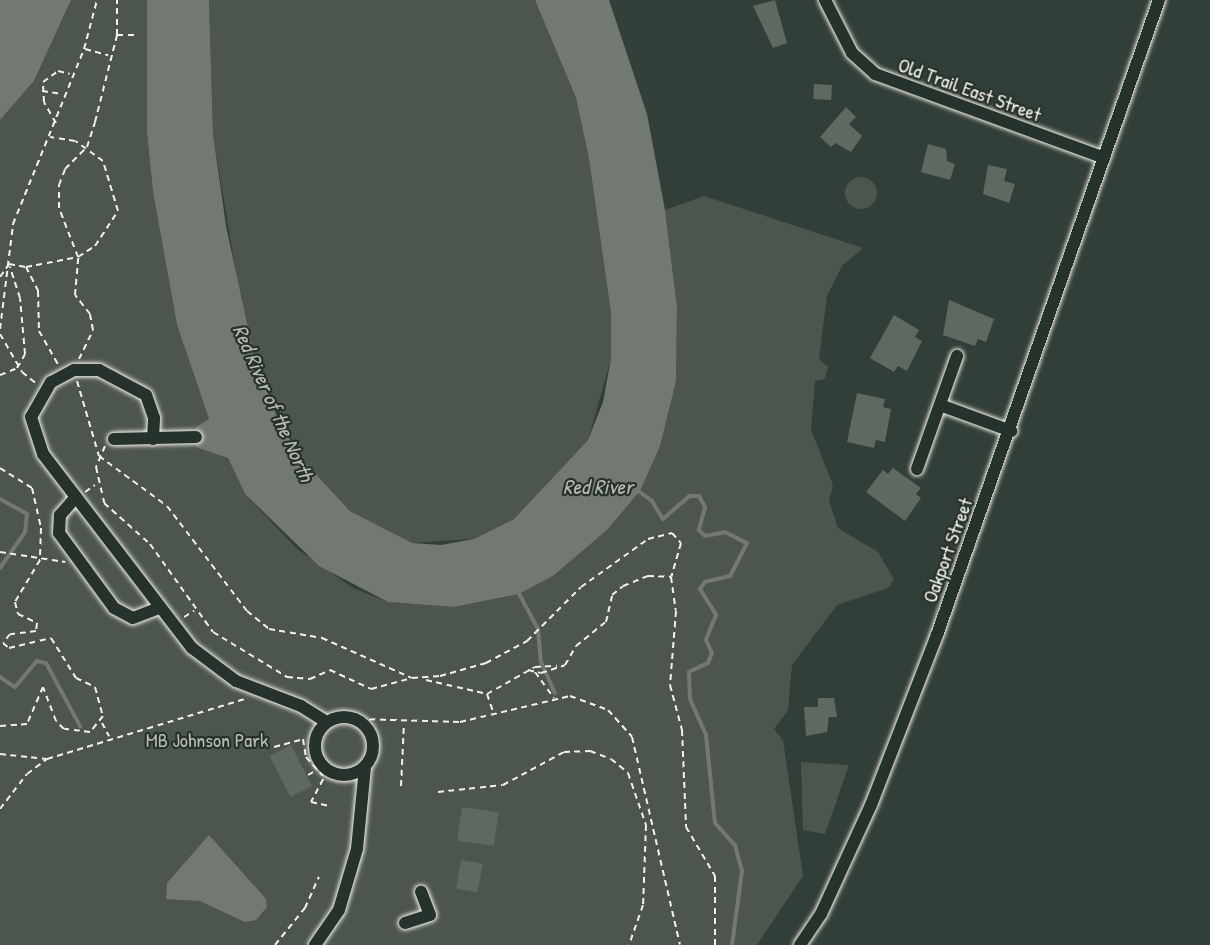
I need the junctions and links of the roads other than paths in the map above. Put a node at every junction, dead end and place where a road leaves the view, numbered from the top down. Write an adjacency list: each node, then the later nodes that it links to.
1 (825, 0): 3 (street, Old Trail East Street)
2 (1159, 0): 3 (street, Oakport Street)
3 (1104, 158): 6 (street, Oakport Street)
4 (957, 356): 5 (street)
5 (940, 405): 6 (street); 10 (street)
6 (1011, 431): 18 (street, Oakport Street)
7 (196, 437): 9 (street)
8 (114, 439): 9 (street)
9 (153, 439): 11 (street)
10 (917, 470)
11 (75, 498): 12 (street); 12 (street)
12 (157, 609): 13 (street)
13 (326, 721): 14 (street); 14 (street)
14 (365, 766): 17 (street)
15 (421, 892): 16 (street)
16 (405, 923)
17 (315, 945)
18 (800, 945)

